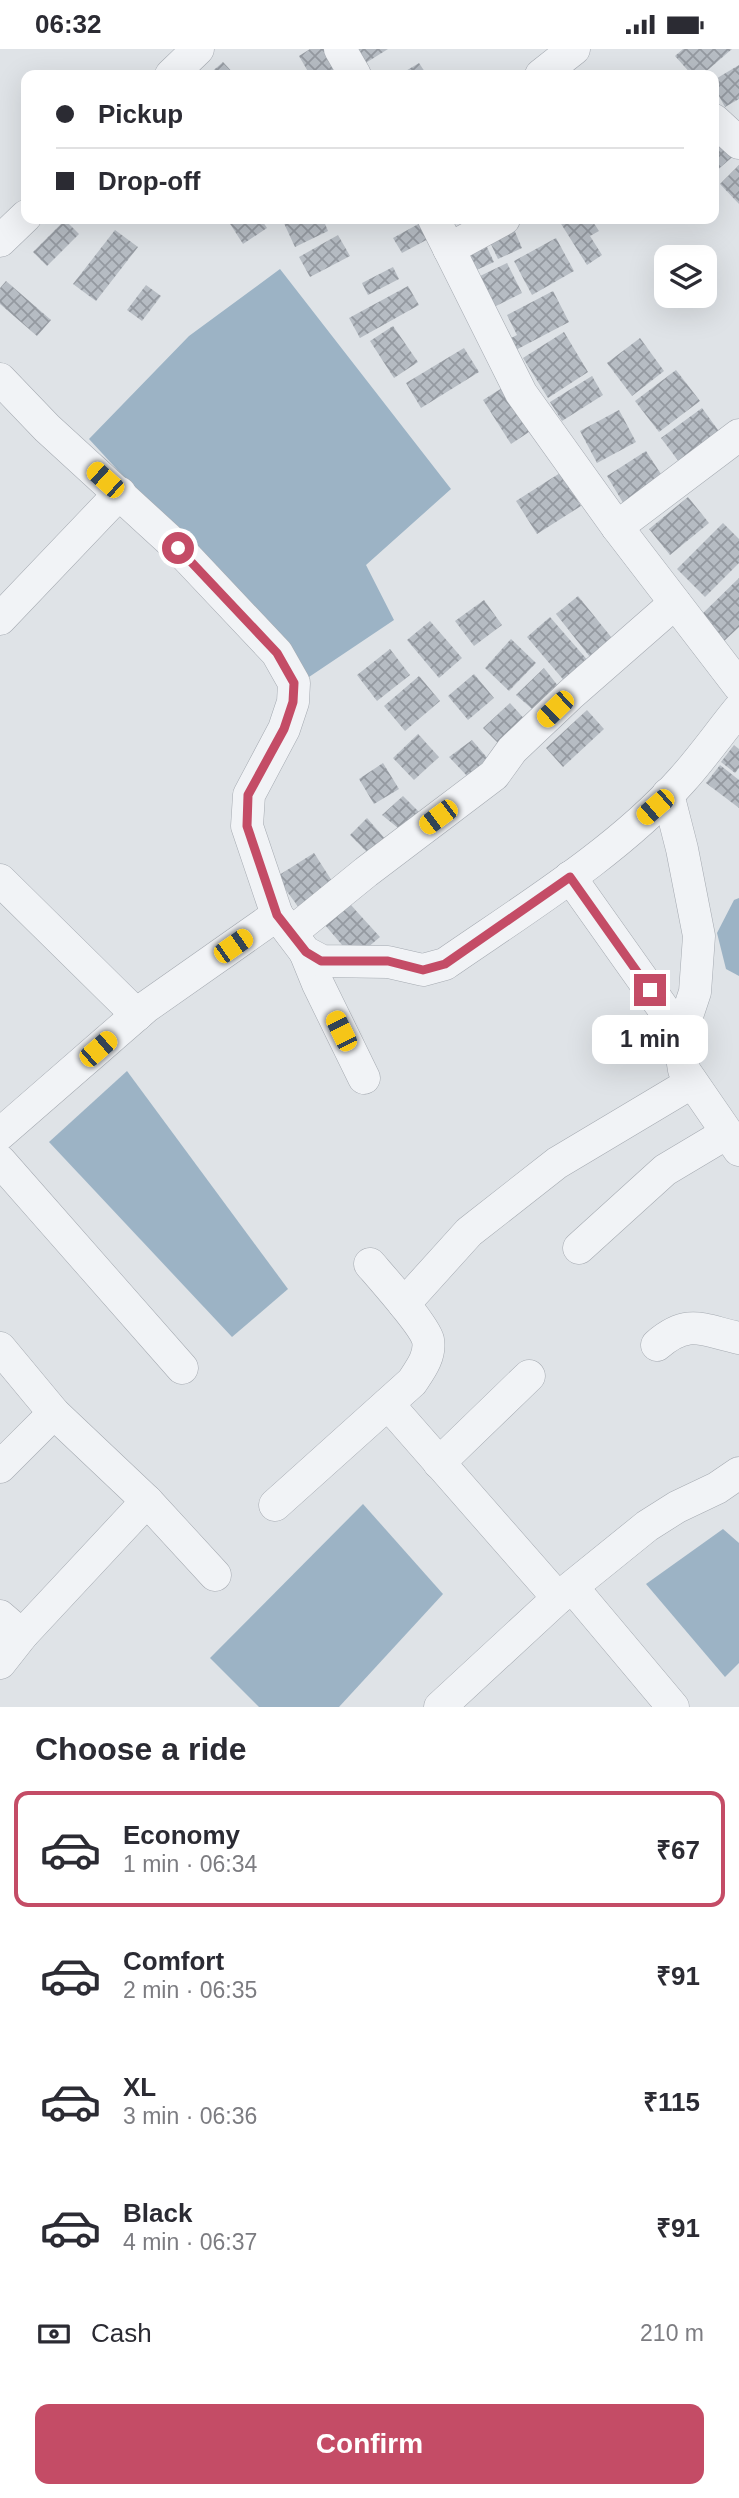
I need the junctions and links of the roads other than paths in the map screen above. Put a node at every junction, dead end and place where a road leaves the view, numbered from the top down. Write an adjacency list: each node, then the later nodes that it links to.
1 (198, 49): 4 (street)
2 (340, 49): 5 (street)
3 (574, 49): 6 (street)
4 (176, 70)
5 (352, 70)
6 (547, 70)
7 (719, 125): 8 (street)
8 (739, 143)
9 (21, 221): 12 (street)
10 (436, 224): 13 (street)
11 (495, 224): 13 (street)
12 (0, 241)
13 (449, 249): 17 (street)
14 (0, 379): 16 (street)
15 (739, 435): 17 (street)
16 (120, 493): 19 (street); 25 (street)
17 (617, 527): 18 (street)
18 (675, 603): 20 (street); 25 (street)
19 (0, 619)
20 (739, 686)
21 (739, 709): 22 (street)
22 (668, 794): 23 (street); 27 (street)
23 (570, 877): 25 (street); 27 (street)
24 (0, 880): 26 (street)
25 (291, 934): 26 (street); 28 (street)
26 (137, 1015): 30 (street)
27 (682, 1035): 29 (street)
28 (364, 1079)
29 (691, 1083): 31 (street); 35 (street)
30 (0, 1134)
31 (733, 1141): 33 (street)
32 (0, 1161): 39 (street)
33 (579, 1248)
34 (370, 1264): 35 (street)
35 (404, 1304): 41 (street)
36 (739, 1338): 37 (street)
37 (657, 1346)
38 (0, 1347): 42 (street)
39 (182, 1368)
40 (529, 1376): 43 (street)
41 (388, 1404): 43 (street); 47 (street)
42 (54, 1413): 44 (street); 46 (street)
43 (439, 1463): 49 (street)
44 (0, 1467)
45 (739, 1473): 49 (street)
46 (147, 1501): 48 (street); 50 (street)
47 (275, 1505)
48 (215, 1575)
49 (566, 1593): 52 (street); 53 (street)
50 (11, 1626): 51 (street)
51 (0, 1663)
52 (440, 1707)
53 (673, 1707)

